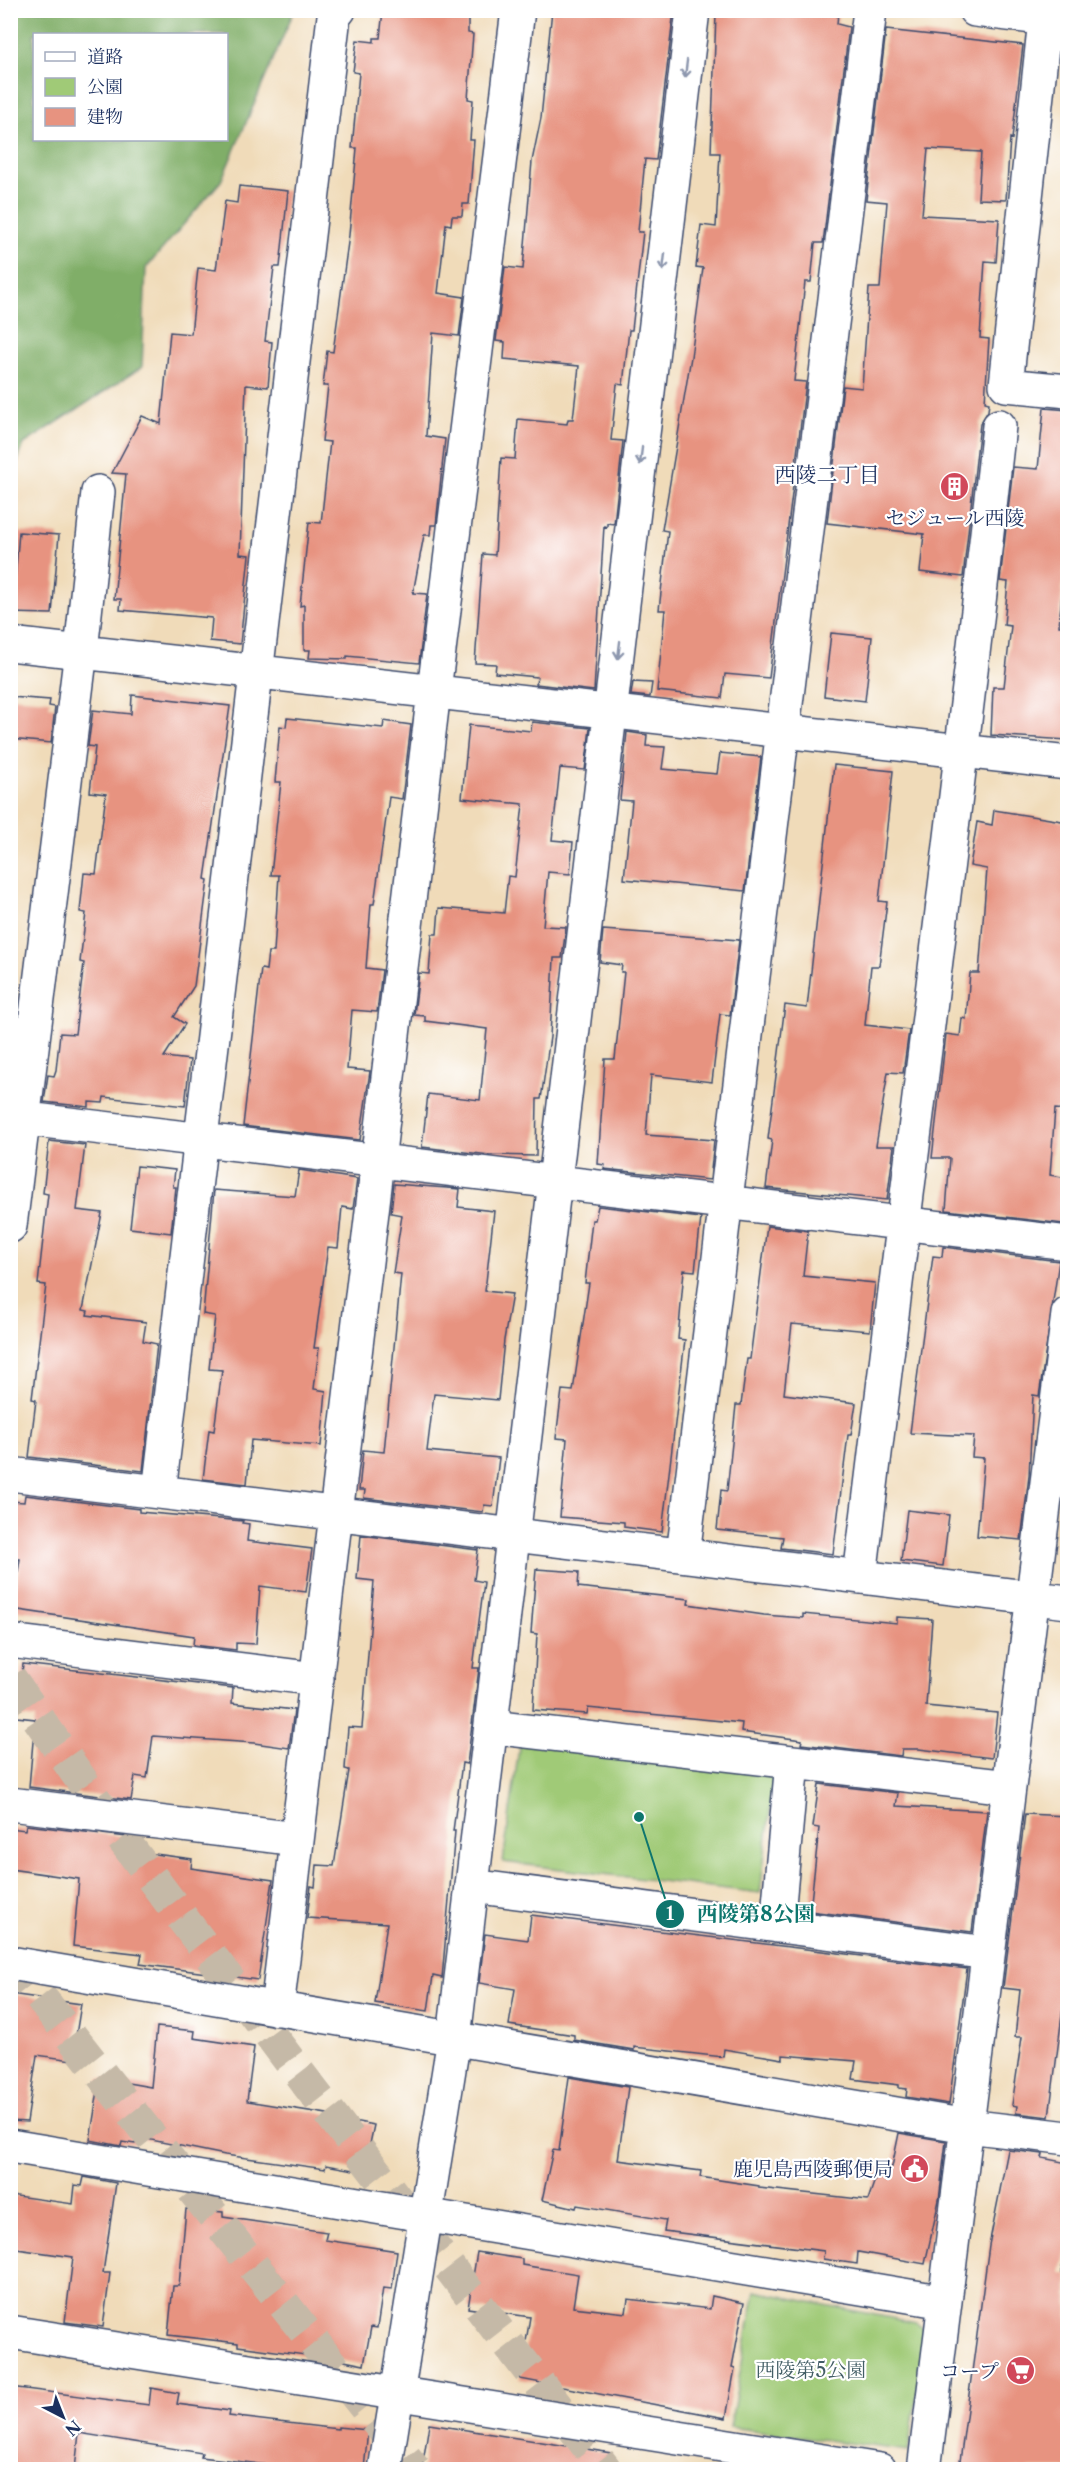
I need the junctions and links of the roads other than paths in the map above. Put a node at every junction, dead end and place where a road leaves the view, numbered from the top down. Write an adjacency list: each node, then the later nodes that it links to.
1 (339, 10): 12 (street)
2 (518, 10): 13 (street)
3 (693, 10): 14 (street, one-way to 14)
4 (870, 10): 15 (street)
5 (975, 10): 6 (street)
6 (1053, 17): 7 (street)
7 (1068, 391)
8 (999, 426): 16 (street)
9 (98, 492): 11 (street)
10 (10, 644): 11 (street)
11 (81, 651): 12 (street); 18 (street)
12 (256, 671): 13 (street); 19 (street)
13 (434, 691): 14 (street); 20 (street)
14 (612, 711): 15 (street); 21 (street)
15 (783, 731): 16 (street); 22 (street)
16 (963, 751): 17 (street); 23 (street)
17 (1068, 762)
18 (17, 1117): 19 (street); 24 (street)
19 (200, 1139): 20 (street); 28 (street)
20 (378, 1161): 21 (street); 29 (street)
21 (556, 1181): 22 (street); 30 (street)
22 (726, 1202): 23 (street); 31 (street)
23 (902, 1223): 25 (street); 32 (street)
24 (10, 1226)
25 (1068, 1243)
26 (1068, 1314): 33 (street)
27 (10, 1474): 28 (street)
28 (159, 1492): 29 (street)
29 (336, 1513): 30 (street); 36 (street)
30 (514, 1535): 31 (street); 37 (street)
31 (683, 1555): 32 (street)
32 (860, 1577): 33 (street)
33 (1032, 1598): 34 (street); 39 (street)
34 (1068, 1602)
35 (10, 1641): 36 (street)
36 (316, 1679): 41 (street)
37 (491, 1727): 38 (street); 42 (street)
38 (792, 1762): 39 (street); 43 (street)
39 (1009, 1787): 44 (street)
40 (10, 1804): 41 (street)
41 (297, 1839): 46 (street)
42 (472, 1886): 43 (street); 47 (street)
43 (777, 1926): 44 (street)
44 (988, 1953): 48 (street)
45 (10, 1963): 46 (street)
46 (277, 2009): 47 (street)
47 (454, 2038): 48 (street); 51 (street)
48 (966, 2126): 49 (street); 52 (street)
49 (1068, 2138)
50 (10, 2146): 51 (street)
51 (426, 2216): 52 (street); 54 (street)
52 (945, 2302): 57 (street)
53 (10, 2332): 54 (street)
54 (398, 2393): 55 (street); 56 (street)
55 (386, 2469)
56 (880, 2469)
57 (924, 2469)

